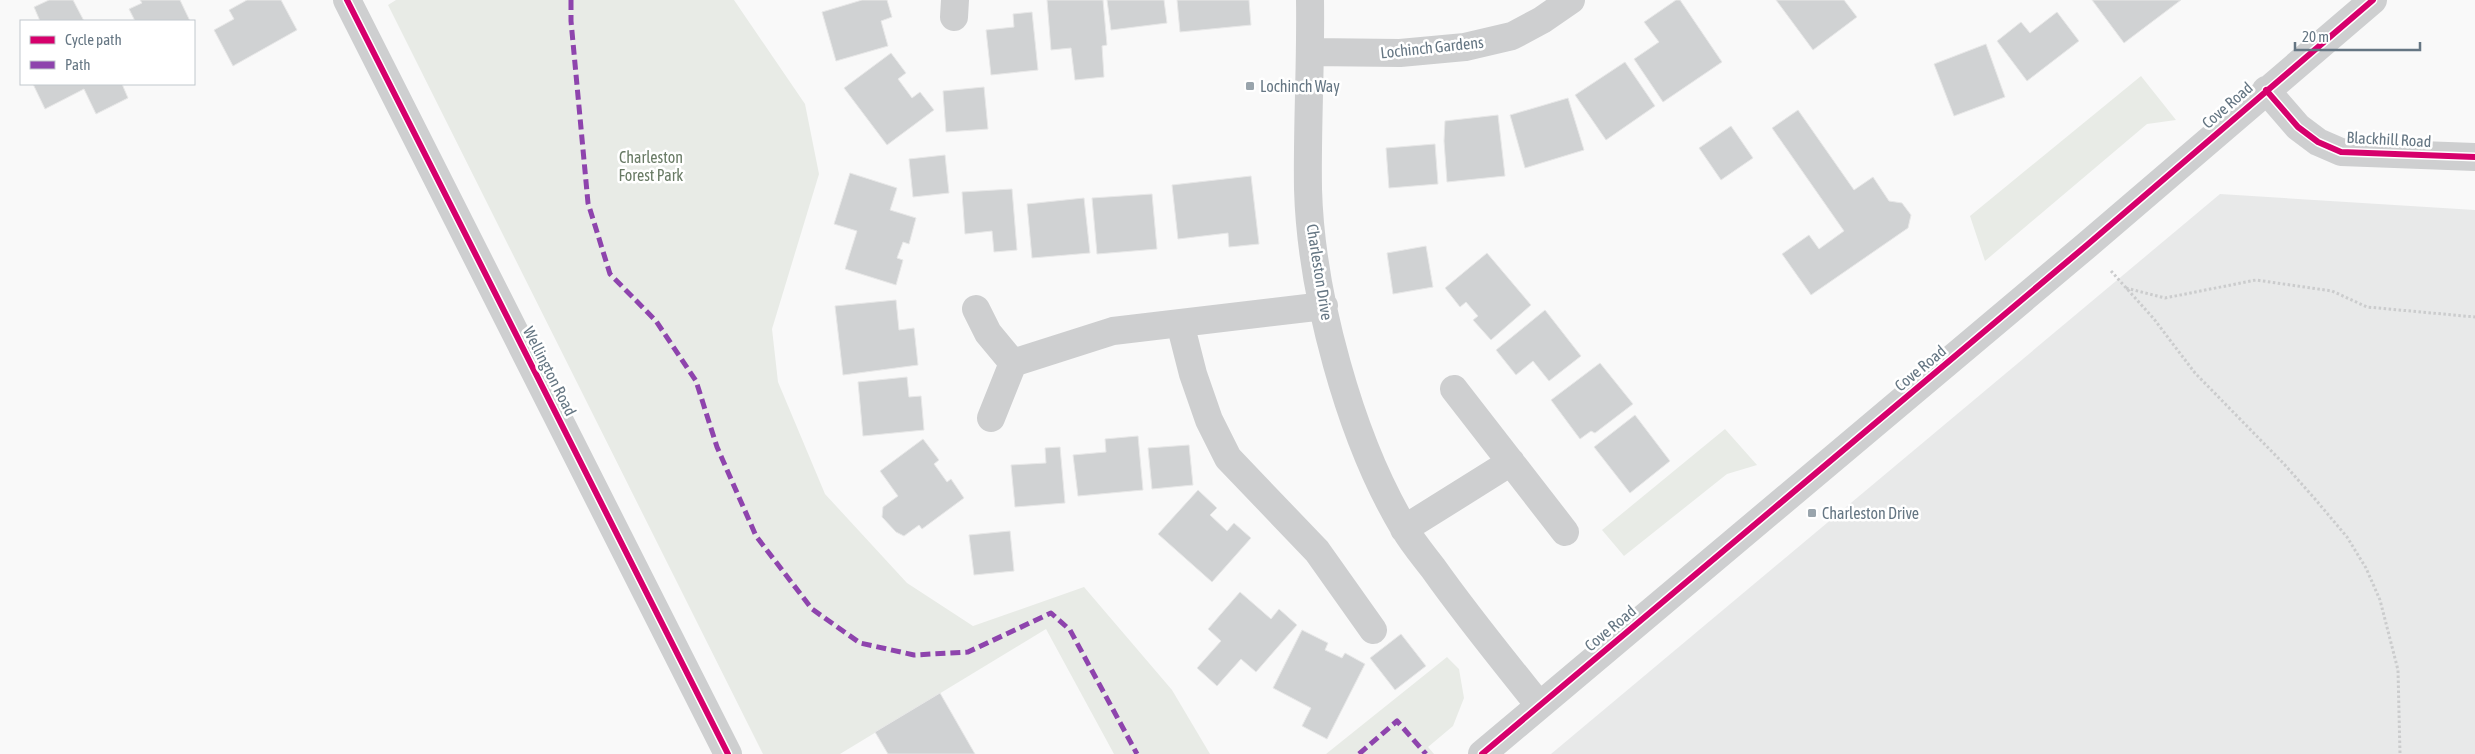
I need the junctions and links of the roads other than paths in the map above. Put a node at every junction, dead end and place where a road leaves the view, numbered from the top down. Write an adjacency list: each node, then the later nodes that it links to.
1 (347, 0): 19 (street, Wellington Road)
2 (1310, 0): 5 (street, Charleston Drive)
3 (1572, 0): 5 (street, Lochinch Gardens)
4 (2373, 0): 6 (street, Cove Road)
5 (1311, 52): 8 (street, Charleston Drive)
6 (2266, 90): 7 (street, Blackhill Road); 18 (street, Cove Road)
7 (2475, 158)
8 (1324, 306): 10 (street); 15 (street, Charleston Drive)
9 (976, 309): 11 (street)
10 (1180, 323): 11 (street); 17 (street)
11 (1013, 363): 13 (street)
12 (1454, 389): 14 (street)
13 (990, 418)
14 (1511, 462): 15 (street); 16 (street)
15 (1404, 529): 18 (street, Charleston Drive)
16 (1565, 532)
17 (1373, 630)
18 (1540, 705): 20 (street, Cove Road)
19 (728, 754)
20 (1482, 754)

